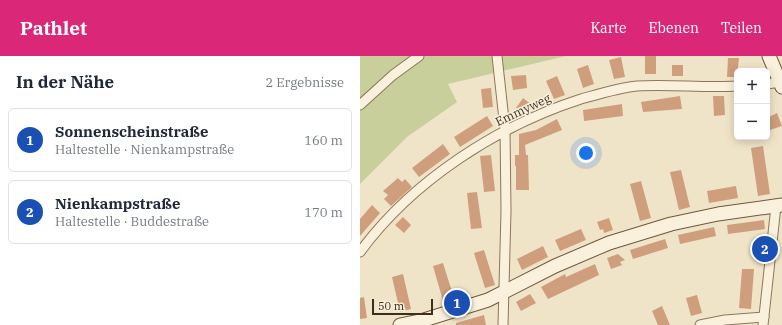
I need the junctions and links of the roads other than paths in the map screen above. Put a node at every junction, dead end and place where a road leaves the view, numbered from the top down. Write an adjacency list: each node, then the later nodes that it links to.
1 (419, 56): 7 (street)
2 (497, 56): 8 (street)
3 (769, 56): 5 (street)
4 (770, 84): 5 (street)
5 (781, 84)
6 (734, 86): 8 (street, Emmyweg)
7 (360, 105)
8 (505, 129): 10 (street, Emmyweg); 11 (street)
9 (779, 205): 11 (street); 12 (street)
10 (360, 252)
11 (505, 293): 13 (street); 14 (street)
12 (763, 321): 15 (street)
13 (400, 325)
14 (503, 325)
15 (700, 325)

